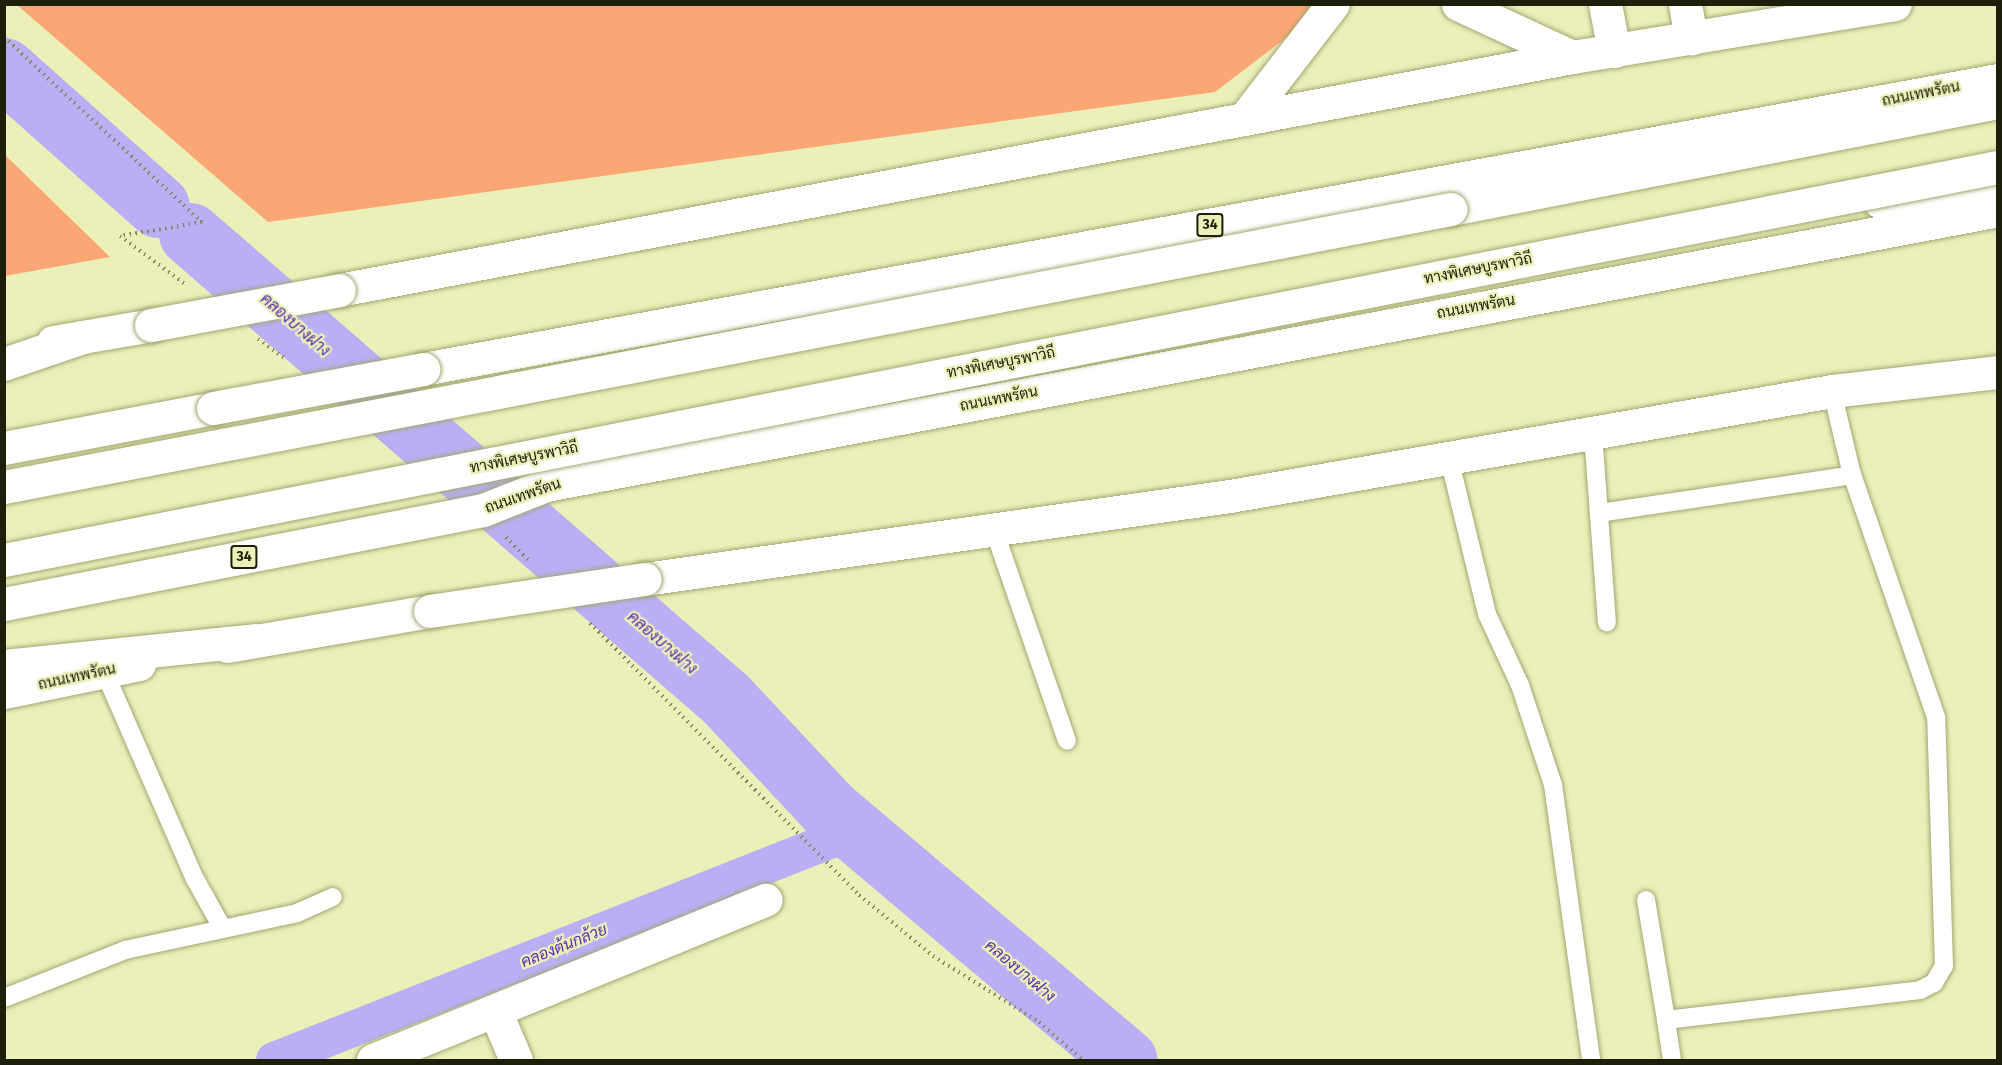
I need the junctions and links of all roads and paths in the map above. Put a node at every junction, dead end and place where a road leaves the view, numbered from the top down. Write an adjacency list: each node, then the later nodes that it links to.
1 (1333, 4): 12 (main road)
2 (1458, 4): 8 (main road)
3 (1605, 4): 7 (main road)
4 (1685, 4): 6 (main road)
5 (1895, 4): 6 (main road)
6 (1691, 38): 7 (main road)
7 (1614, 51): 8 (main road)
8 (1572, 57): 12 (main road)
9 (1998, 80): 26 (main road, ถนนเทพรัตน / 34, bridge)
10 (1998, 87): 13 (main road)
11 (1998, 102): 13 (main road)
12 (1244, 119): 18 (main road, bridge)
13 (1799, 141): 29 (main road, bridge)
14 (1998, 167): 16 (main road, ทางพิเศษบูรพาวิถี, bridge)
15 (1998, 195): 16 (main road, bridge)
16 (1807, 204): 32 (main road, ทางพิเศษบูรพาวิถี, bridge)
17 (1998, 210): 33 (main road, ถนนเทพรัตน / 34)
18 (83, 337): 19 (main road); 21 (main road)
19 (4, 352)
20 (1998, 354): 23 (main road)
21 (4, 364)
22 (1998, 372): 23 (main road, ถนนเทพรัตน)
23 (1948, 378): 24 (main road, ถนนเทพรัตน)
24 (1832, 391): 25 (main road, ถนนเทพรัตน); 28 (lane)
25 (1593, 433): 27 (main road, ถนนเทพรัตน); 30 (lane)
26 (4, 448)
27 (1449, 458): 31 (main road, ถนนเทพรัตน); 49 (lane)
28 (1852, 475): 30 (lane); 46 (lane)
29 (4, 487)
30 (1599, 513): 34 (lane)
31 (994, 530): 35 (main road, ถนนเทพรัตน, bridge); 39 (lane)
32 (4, 560)
33 (4, 604)
34 (1607, 622)
35 (255, 640): 36 (main road); 37 (main road, ถนนเทพรัตน)
36 (4, 666)
37 (104, 671): 38 (main road, ถนนเทพรัตน); 43 (lane)
38 (4, 692)
39 (1067, 741)
40 (333, 897): 43 (lane)
41 (766, 900): 45 (main road)
42 (1646, 900): 46 (lane)
43 (223, 929): 44 (lane)
44 (4, 999)
45 (496, 1013): 47 (main road); 48 (main road)
46 (1666, 1020): 50 (lane)
47 (373, 1060)
48 (516, 1060)
49 (1591, 1060)
50 (1672, 1060)

